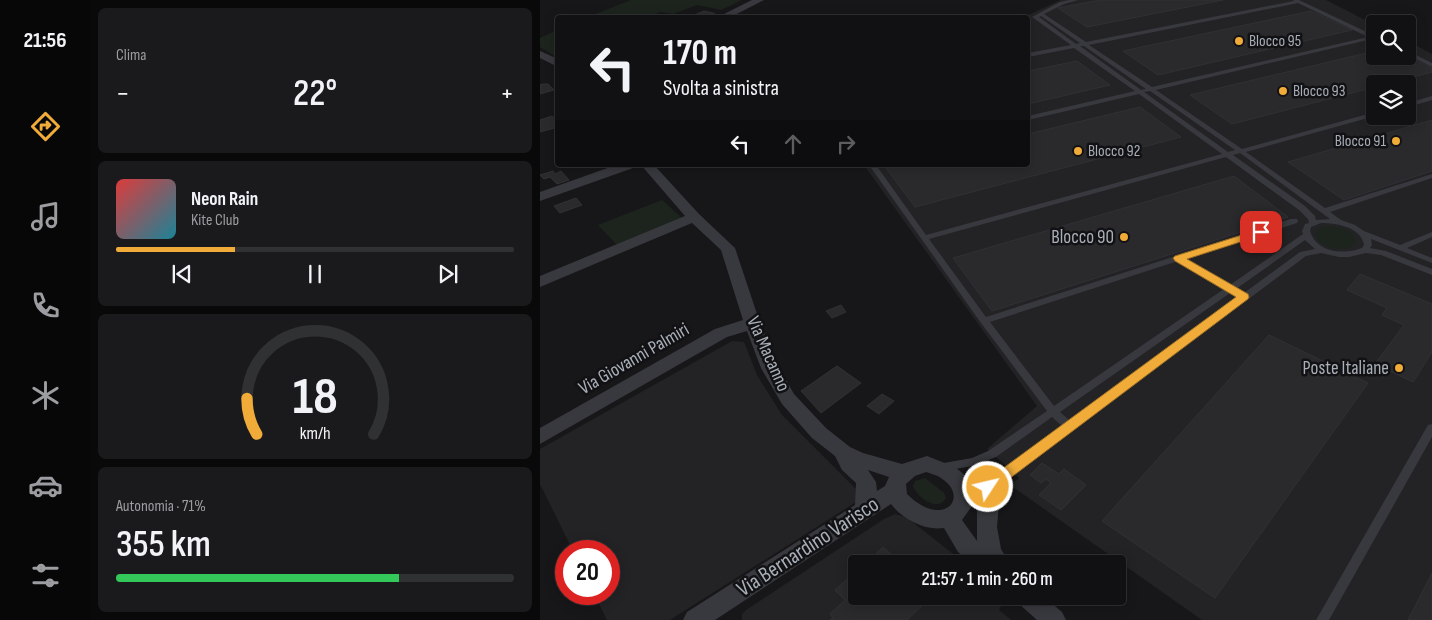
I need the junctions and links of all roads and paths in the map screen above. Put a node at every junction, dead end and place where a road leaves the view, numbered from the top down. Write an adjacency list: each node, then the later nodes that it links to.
1 (759, 0): 4 (street)
2 (1076, 0): 5 (lane)
3 (1296, 1): 6 (lane); 8 (lane)
4 (726, 15)
5 (1038, 15): 8 (lane); 9 (lane)
6 (1366, 33)
7 (1366, 39): 15 (lane)
8 (1085, 44): 9 (lane); 15 (lane)
9 (1076, 46): 11 (lane); 16 (lane)
10 (540, 54): 13 (street)
11 (1030, 55)
12 (1416, 57): 14 (lane)
13 (555, 62)
14 (1432, 65)
15 (1150, 89): 16 (lane); 21 (lane)
16 (1140, 91): 20 (lane); 22 (lane)
17 (1432, 98): 18 (lane)
18 (1416, 103)
19 (1366, 116): 21 (lane)
20 (1030, 118)
21 (1241, 151): 22 (lane); 28 (lane)
22 (1229, 154): 32 (lane); 36 (lane)
23 (622, 167): 27 (street)
24 (649, 167): 29 (street, Via Macanno)
25 (873, 167): 36 (lane)
26 (1432, 176): 28 (lane)
27 (540, 197)
28 (1325, 211): 31 (lane)
29 (694, 217): 45 (street); 49 (street, Via Macanno)
30 (1294, 221): 42 (lane)
31 (1338, 221): 32 (lane); 33 (lane)
32 (1312, 223): 35 (lane)
33 (1363, 233): 38 (lane); 40 (lane)
34 (1432, 234): 37 (lane)
35 (1306, 236): 39 (lane); 46 (lane)
36 (924, 238): 48 (lane)
37 (1421, 240): 38 (lane); 41 (lane)
38 (1401, 248): 41 (lane)
39 (1322, 250): 40 (lane); 47 (lane)
40 (1365, 250): 44 (lane)
41 (1417, 255): 43 (lane)
42 (1178, 258): 46 (lane); 48 (lane)
43 (1432, 261)
44 (1432, 272)
45 (540, 282)
46 (1230, 288): 47 (lane); 50 (lane)
47 (1244, 297): 51 (lane)
48 (984, 321): 50 (lane)
49 (752, 323): 53 (street, Via Giovanni Palmiri); 54 (street, Via Macanno)
50 (1054, 413): 51 (lane); 55 (lane)
51 (1070, 427): 57 (lane)
52 (1432, 428): 66 (lane)
53 (540, 438)
54 (843, 452): 56 (street, Via Macanno); 59 (street)
55 (940, 467): 56 (street); 58 (street)
56 (899, 481): 59 (street, Via Bernardino Varisco); 60 (street)
57 (997, 481): 58 (lane); 62 (street)
58 (965, 498): 60 (street)
59 (865, 508): 64 (street, Via Bernardino Varisco)
60 (949, 517): 61 (street)
61 (977, 555)
62 (993, 555)
63 (1036, 605): 65 (street)
64 (695, 620)
65 (1054, 620)
66 (1322, 620)

